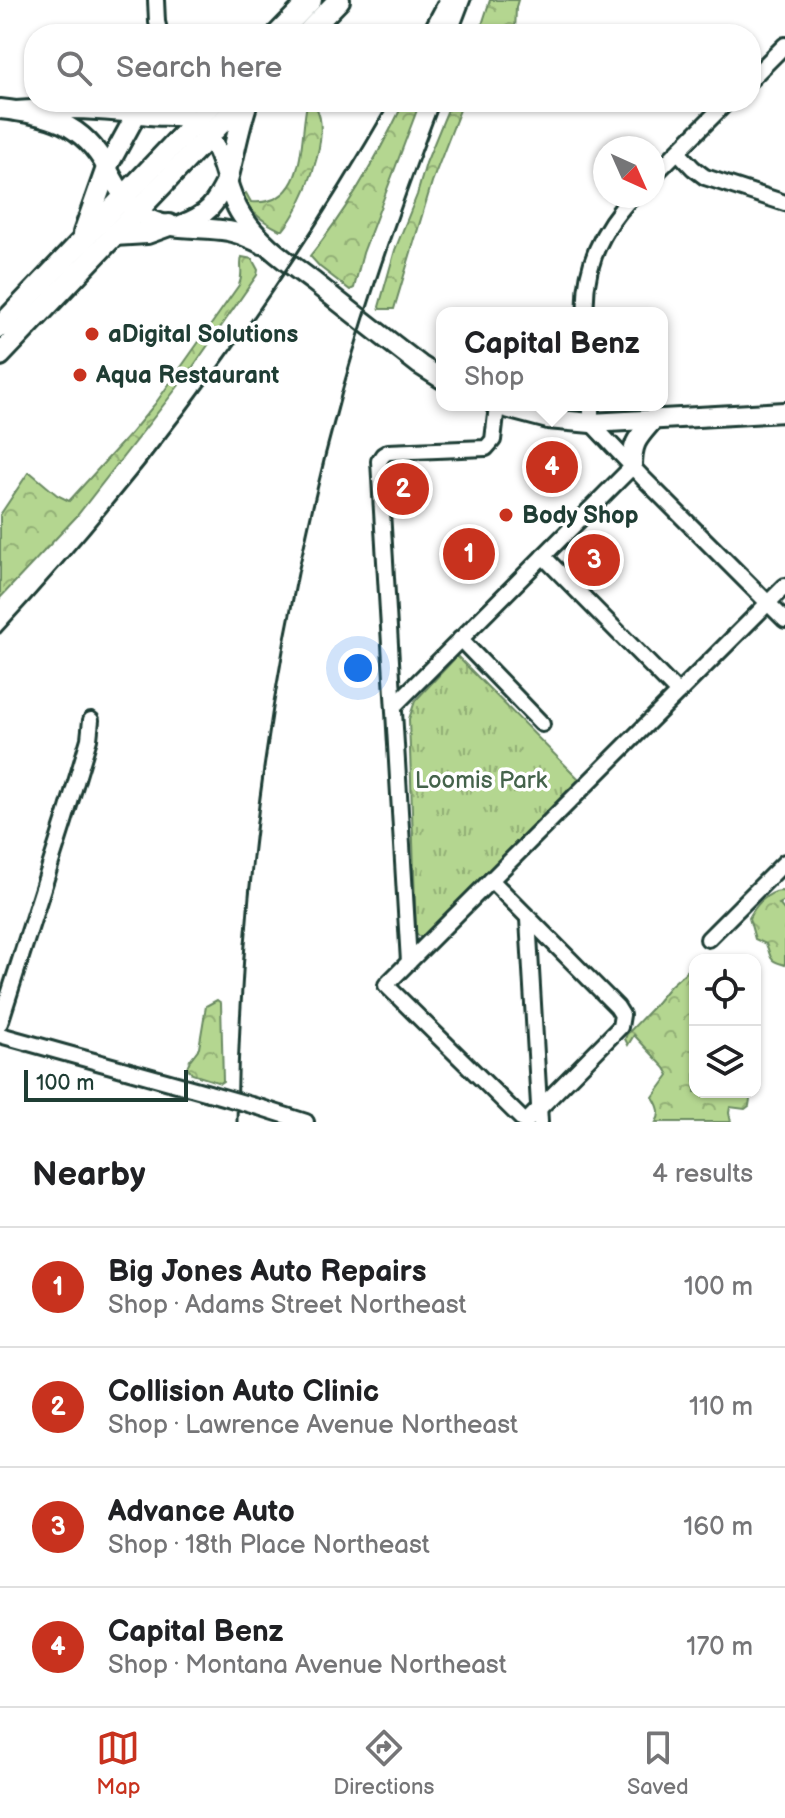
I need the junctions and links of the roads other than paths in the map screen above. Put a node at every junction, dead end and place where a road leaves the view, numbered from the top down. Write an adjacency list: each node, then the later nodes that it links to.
1 (156, 0): 4 (street)
2 (311, 0): 5 (highway)
3 (339, 0): 6 (highway)
4 (158, 24)
5 (288, 24)
6 (316, 24)
7 (785, 45): 8 (street)
8 (761, 69)
9 (8, 110): 20 (main road)
10 (137, 112): 20 (main road)
11 (148, 112): 17 (main road)
12 (188, 112): 17 (street)
13 (207, 112): 17 (highway)
14 (225, 112): 17 (highway)
15 (242, 112): 21 (highway)
16 (717, 112): 18 (street)
17 (198, 126): 21 (main road); 23 (highway)
18 (678, 152): 19 (street); 22 (street)
19 (665, 164)
20 (107, 168): 23 (main road); 27 (highway)
21 (227, 180): 25 (main road); 28 (main road)
22 (785, 203)
23 (131, 204): 25 (main road); 26 (highway); 27 (highway)
24 (623, 208): 29 (street)
25 (174, 225): 26 (highway); 28 (main road)
26 (114, 235): 31 (highway)
27 (80, 243): 30 (highway)
28 (270, 248): 32 (main road)
29 (586, 307)
30 (0, 327)
31 (0, 355)
32 (436, 375)
33 (496, 411): 45 (street)
34 (516, 411): 36 (main road)
35 (785, 412): 37 (main road)
36 (591, 414): 37 (main road); 38 (street)
37 (654, 419): 38 (main road)
38 (632, 467): 39 (street); 41 (street)
39 (543, 556): 43 (street); 44 (street)
40 (785, 586): 41 (street)
41 (768, 603): 42 (street); 44 (street)
42 (785, 620)
43 (460, 639): 45 (street); 47 (street)
44 (678, 693): 49 (street)
45 (394, 706): 52 (street)
46 (91, 720): 53 (street)
47 (542, 724)
48 (785, 862): 51 (street)
49 (491, 880): 50 (street); 52 (street)
50 (528, 919): 55 (street); 55 (street)
51 (708, 939)
52 (409, 962): 57 (street)
53 (0, 1023)
54 (0, 1035): 56 (street, bridge)
55 (540, 1115): 57 (street)
56 (306, 1122)
57 (526, 1122)

